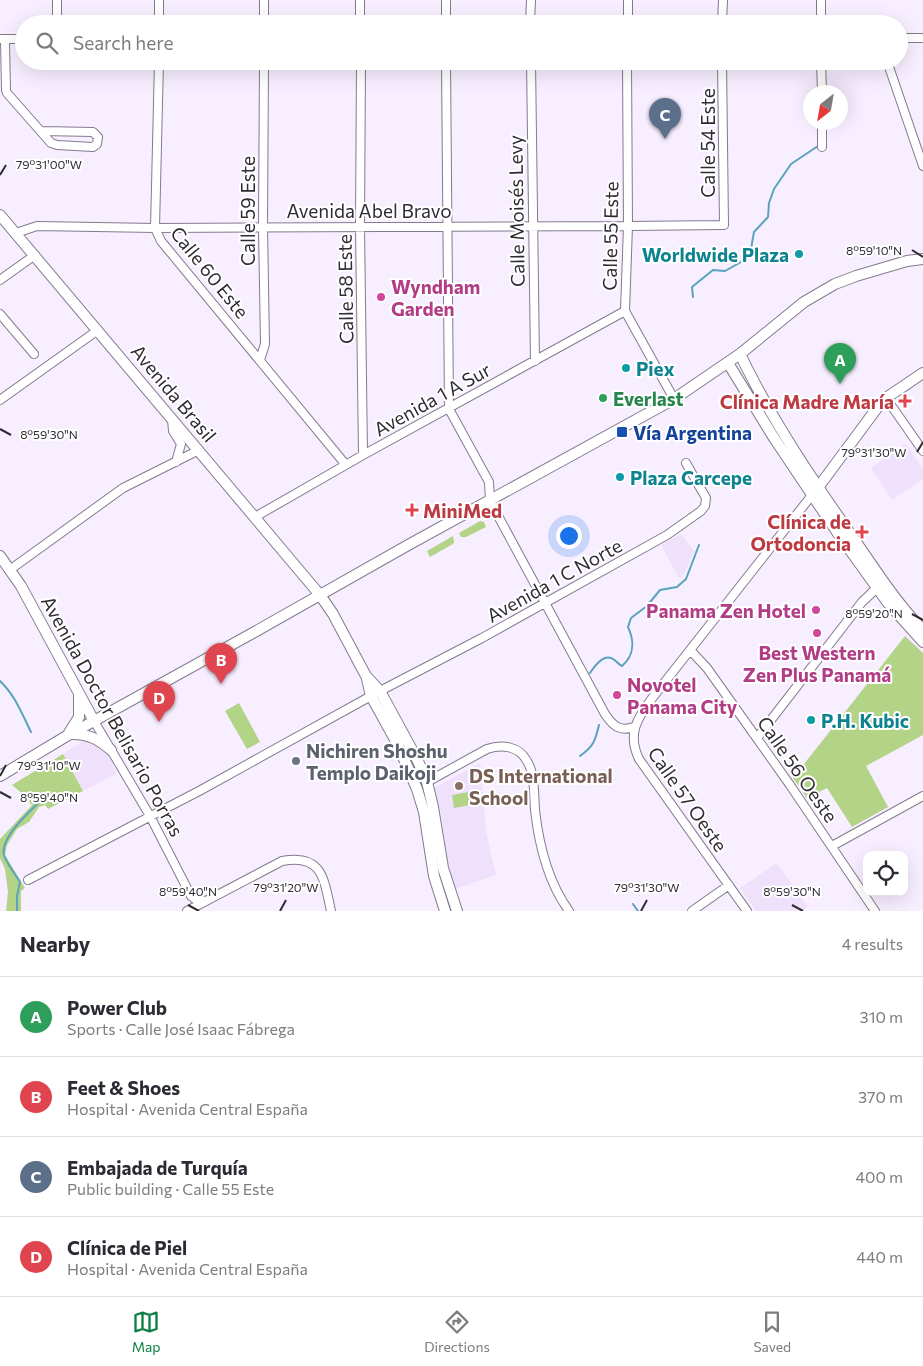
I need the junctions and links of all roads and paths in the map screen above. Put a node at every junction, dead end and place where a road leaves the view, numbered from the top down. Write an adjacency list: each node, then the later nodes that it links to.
1 (57, 0): 10 (street)
2 (159, 0): 11 (street)
3 (264, 0): 12 (street)
4 (360, 0): 13 (street)
5 (446, 0): 14 (street)
6 (531, 0): 15 (street)
7 (628, 0): 16 (street)
8 (723, 0): 17 (street)
9 (821, 0): 18 (street)
10 (57, 15)
11 (159, 15)
12 (264, 15)
13 (360, 15)
14 (446, 15)
15 (530, 15)
16 (628, 15)
17 (722, 15)
18 (821, 15)
19 (908, 38): 20 (street)
20 (923, 38)
21 (15, 39): 22 (street)
22 (2, 40): 34 (street)
23 (159, 70): 44 (street, Calle 60 Este)
24 (264, 70): 42 (street, Calle 59 Este)
25 (361, 70): 39 (street, Calle 58 Este)
26 (446, 70): 43 (street)
27 (530, 70): 40 (street, Calle Moisés Levy)
28 (627, 70): 41 (street, Calle 55 Este)
29 (722, 70): 38 (street, Calle 54 Este)
30 (821, 70): 32 (street)
31 (890, 70): 36 (street)
32 (822, 85)
33 (822, 130): 35 (street)
34 (42, 131): 34 (street)
35 (822, 147)
36 (923, 166)
37 (0, 215): 45 (main road, Avenida Brasil)
38 (724, 225): 41 (street, Avenida Abel Bravo)
39 (360, 226): 42 (street, Avenida Abel Bravo); 43 (street, Avenida Abel Bravo); 67 (street, Calle 58 Este)
40 (532, 226): 41 (street, Avenida Abel Bravo); 43 (street, Avenida Abel Bravo); 55 (street, Calle Moisés Levy)
41 (628, 226): 49 (street, Calle 55 Este)
42 (263, 227): 44 (street, Avenida Abel Bravo); 54 (street, Calle 59 Este)
43 (448, 227): 63 (street)
44 (155, 228): 45 (street, Avenida Abel Bravo); 54 (street, Calle 60 Este)
45 (16, 233): 46 (main road, Avenida Brasil)
46 (35, 255): 48 (street); 51 (main road, Avenida Brasil)
47 (923, 259): 53 (main road)
48 (0, 280)
49 (625, 311): 55 (street, Avenida 1 A Sur); 61 (street, Calle 55 Este)
50 (0, 314): 52 (street)
51 (98, 330): 62 (street); 64 (main road, Avenida Brasil)
52 (34, 354)
53 (740, 354): 56 (main road); 58 (main road)
54 (260, 360): 70 (street, Calle 60 Este)
55 (535, 361): 63 (street, Avenida 1 A Sur)
56 (728, 363): 59 (main road); 61 (main road)
57 (923, 373): 60 (main road)
58 (751, 377): 59 (main road); 71 (main road)
59 (740, 381): 71 (main road)
60 (886, 398): 66 (street); 72 (main road)
61 (674, 399): 73 (main road)
62 (0, 400)
63 (449, 409): 67 (street, Avenida 1 A Sur); 73 (street)
64 (172, 419): 65 (main road, Avenida Brasil); 68 (street)
65 (199, 450): 68 (street); 74 (main road, Avenida Brasil)
66 (923, 451)
67 (363, 455): 70 (street, Avenida 1 A Sur)
68 (176, 462): 76 (street)
69 (686, 463): 79 (street, Avenida 1 C Norte)
70 (346, 465): 74 (street, Avenida 1 A Sur)
71 (807, 479): 72 (main road)
72 (815, 492): 77 (main road); 82 (street)
73 (490, 501): 78 (main road); 79 (street)
74 (255, 517): 78 (main road, Avenida Brasil)
75 (0, 556): 76 (main road, Avenida Doctor Belisario Porras)
76 (11, 569): 83 (main road, Avenida Doctor Belisario Porras)
77 (880, 585): 80 (main road); 81 (main road); 88 (street)
78 (320, 594): 84 (main road, Avenida Brasil); 85 (main road)
79 (544, 604): 84 (street, Avenida 1 C Norte); 86 (street)
80 (923, 630)
81 (923, 642)
82 (690, 650): 86 (street); 88 (street, Calle 56 Oeste)
83 (79, 692): 85 (main road, Avenida Doctor Belisario Porras); 87 (main road)
84 (375, 694): 91 (main road); 93 (street, Avenida 1 C Norte); 101 (main road)
85 (94, 721): 87 (main road); 89 (street, Avenida Doctor Belisario Porras)
86 (634, 727): 96 (street, Calle 57 Oeste)
87 (68, 735): 89 (main road); 90 (main road)
88 (756, 738): 94 (street, Calle 56 Oeste)
89 (111, 750): 93 (street, Avenida Doctor Belisario Porras)
90 (0, 776)
91 (427, 782): 102 (main road); 103 (street)
92 (923, 796): 94 (street)
93 (150, 816): 95 (street, Avenida 1 C Norte); 97 (street, Avenida Doctor Belisario Porras)
94 (832, 846): 106 (street, Calle 56 Oeste)
95 (28, 880)
96 (729, 885): 104 (street); 105 (street, Calle 57 Oeste)
97 (191, 896): 98 (street); 99 (street)
98 (205, 901): 99 (street); 100 (street)
99 (186, 911)
100 (332, 911)
101 (445, 911)
102 (457, 911)
103 (569, 911)
104 (692, 911)
105 (747, 911)
106 (875, 911)

